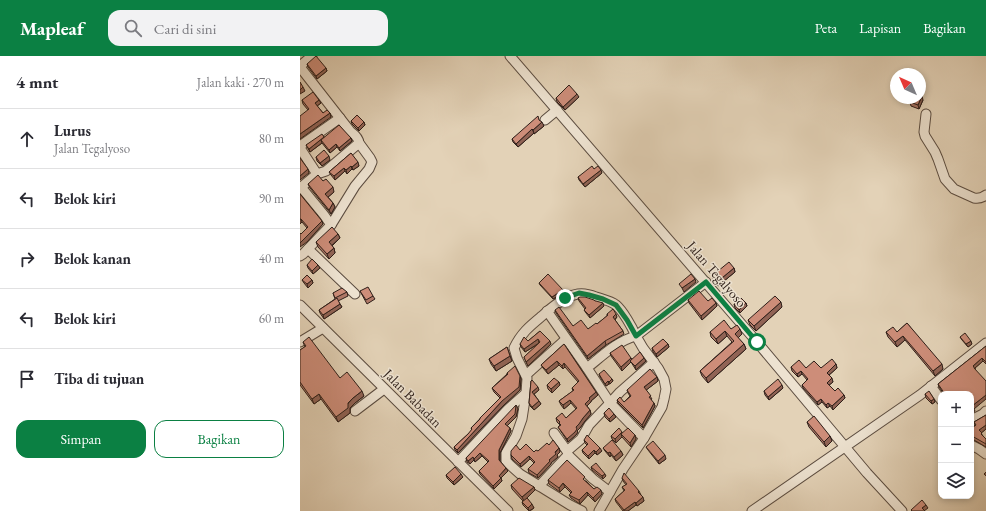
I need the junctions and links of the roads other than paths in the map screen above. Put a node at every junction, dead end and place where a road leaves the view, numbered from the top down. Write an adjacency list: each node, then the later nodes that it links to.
1 (312, 56): 3 (street)
2 (510, 56): 4 (street, Jalan Tegalyoso)
3 (300, 67): 6 (street)
4 (557, 110): 7 (street); 16 (street, Jalan Tegalyoso)
5 (926, 114): 12 (street)
6 (340, 118): 8 (street); 9 (street)
7 (545, 120)
8 (359, 143): 10 (street); 13 (street)
9 (300, 147): 10 (street)
10 (317, 174): 11 (street)
11 (301, 187): 13 (street)
12 (986, 195)
13 (331, 225): 14 (street)
14 (308, 249): 15 (street); 17 (street)
15 (300, 256)
16 (706, 282): 21 (street); 38 (street, Jalan Tegalyoso)
17 (355, 294)
18 (300, 305): 20 (street, Jalan Babadan)
19 (547, 311): 21 (street); 22 (street); 27 (street)
20 (323, 328): 23 (street); 29 (street, Jalan Babadan)
21 (636, 336): 25 (street); 26 (street)
22 (566, 339): 26 (street); 27 (street)
23 (300, 342)
24 (986, 343): 28 (street)
25 (654, 362): 32 (street); 37 (street)
26 (587, 368): 32 (street)
27 (526, 375): 30 (street)
28 (931, 386): 31 (street); 38 (street)
29 (384, 389): 33 (street); 42 (street, Jalan Babadan)
30 (526, 393): 42 (street); 43 (street)
31 (938, 396)
32 (610, 403): 37 (street); 40 (street)
33 (355, 411)
34 (986, 411): 35 (street)
35 (974, 418)
36 (554, 433): 40 (street)
37 (644, 438): 44 (street)
38 (845, 446): 48 (street); 49 (street, Jalan Tegalyoso)
39 (974, 446): 41 (street)
40 (568, 453): 43 (street); 44 (street)
41 (986, 454)
42 (458, 462): 45 (street, Jalan Babadan)
43 (539, 486): 46 (street)
44 (610, 492): 47 (street)
45 (508, 511)
46 (582, 511)
47 (599, 511)
48 (752, 511)
49 (902, 511)

